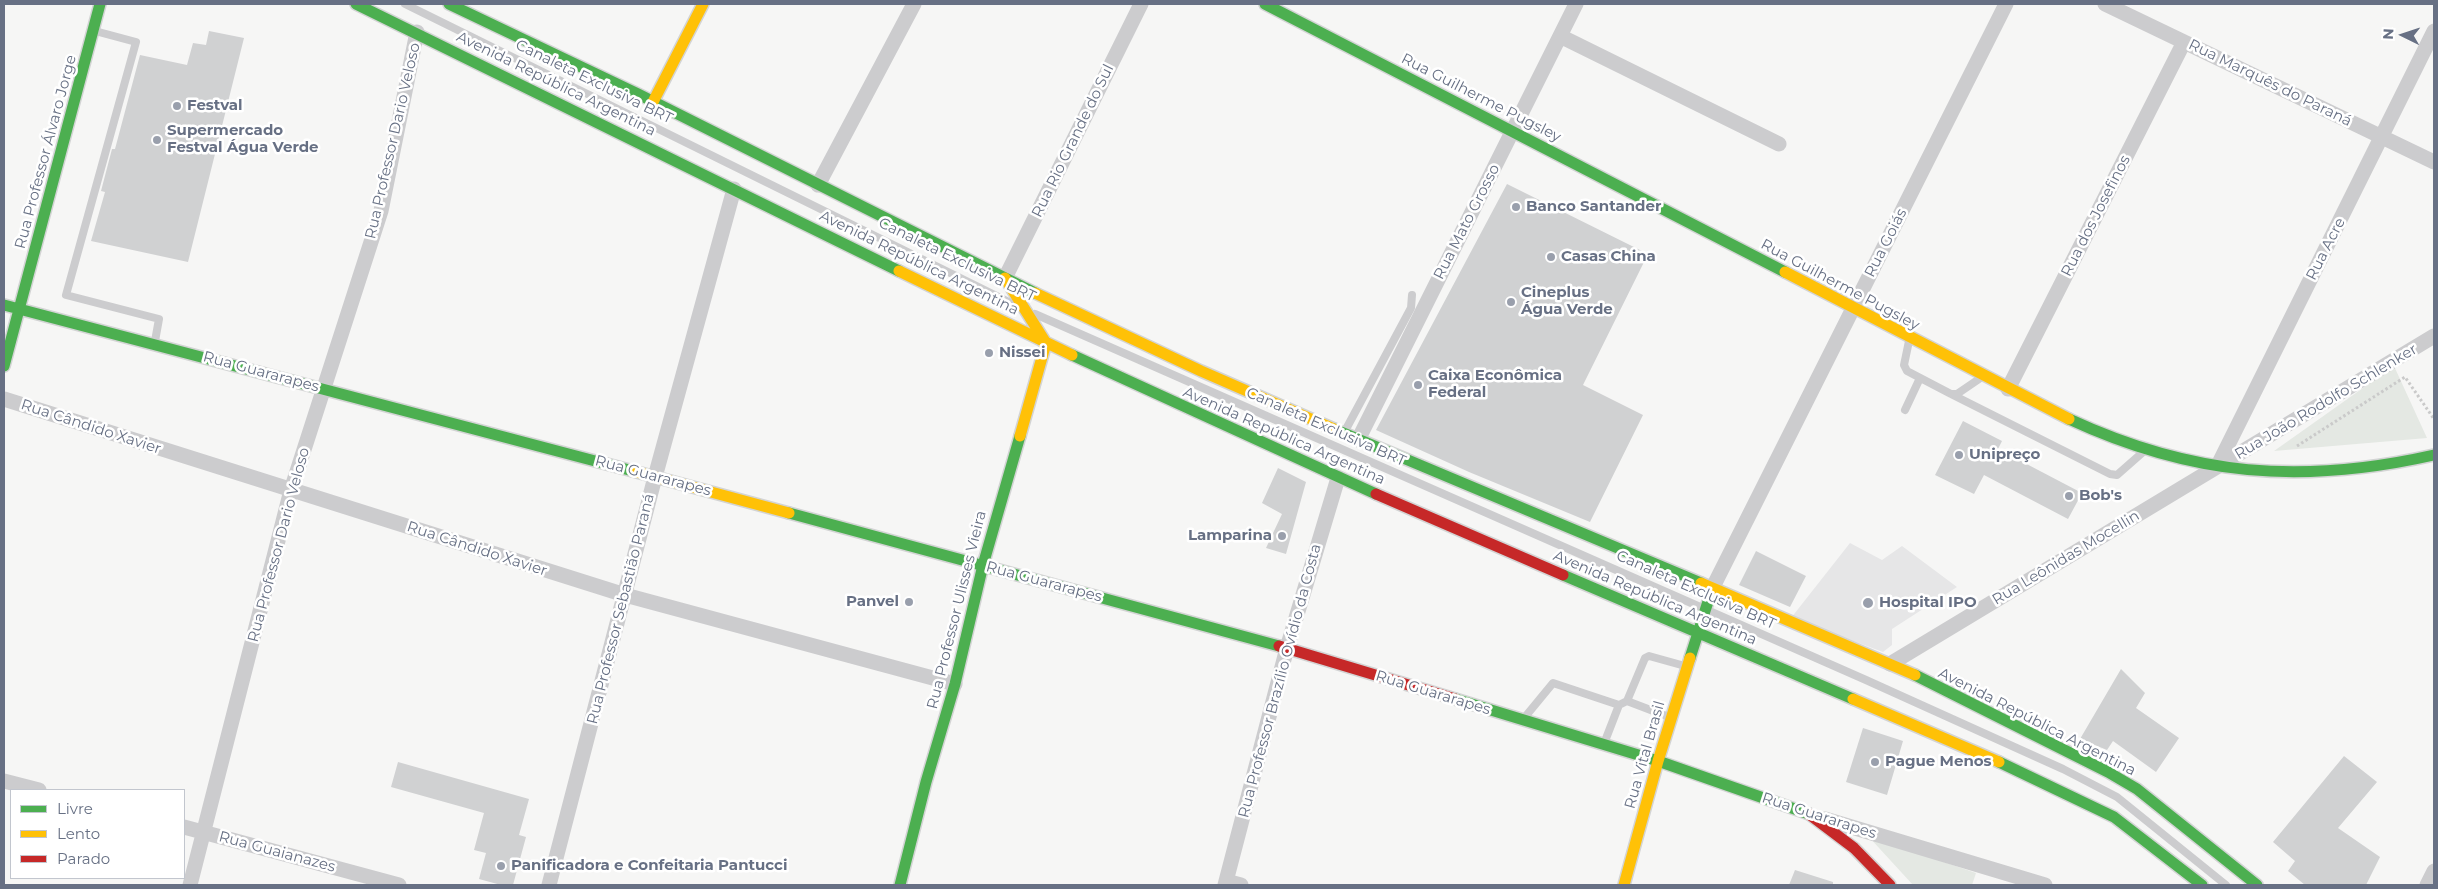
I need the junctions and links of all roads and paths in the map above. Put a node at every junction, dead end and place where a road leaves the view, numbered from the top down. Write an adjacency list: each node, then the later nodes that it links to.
1 (100, 4): 13 (street, Rua Professor Álvaro Jorge)
2 (356, 4): 15 (street, Avenida República Argentina)
3 (405, 4): 30 (lane, Canaleta Exclusiva BRT)
4 (449, 4): 12 (street, Avenida República Argentina)
5 (703, 4): 18 (street)
6 (914, 4): 23 (street)
7 (1141, 4): 25 (street, Rua Rio Grande do Sul)
8 (1265, 4): 19 (street, Rua Guilherme Pugsley)
9 (1576, 4): 16 (street, Rua Mato Grosso)
10 (2006, 4): 28 (street, Rua Goiás)
11 (2105, 4): 17 (street, Rua Marquês do Paraná)
12 (472, 9): 18 (street, Avenida República Argentina)
13 (93, 31): 29 (street, Rua Professor Álvaro Jorge); 34 (lane)
14 (2434, 31): 20 (street, Rua Acre)
15 (417, 32): 24 (street, Avenida República Argentina); 38 (street, Rua Professor Dario Veloso)
16 (1560, 36): 19 (street, Rua Mato Grosso); 21 (street)
17 (2184, 42): 20 (street, Rua Marquês do Paraná); 39 (street, Rua dos Josefinos)
18 (653, 102): 23 (street, Avenida República Argentina)
19 (1512, 132): 28 (street, Rua Guilherme Pugsley); 45 (street, Rua Mato Grosso)
20 (2382, 137): 22 (street, Rua Marquês do Paraná); 49 (street, Rua Acre)
21 (1779, 144)
22 (2434, 162)
23 (818, 185): 25 (street, Avenida República Argentina)
24 (734, 189): 33 (street, Avenida República Argentina); 50 (street, Rua Professor Sebastião Paraná)
25 (1005, 278): 30 (street); 44 (street, Avenida República Argentina)
26 (1412, 295): 44 (lane)
27 (4, 305): 29 (street, Rua Guararapes)
28 (1853, 308): 32 (street, Rua Guilherme Pugsley); 54 (street, Rua Goiás)
29 (20, 309): 34 (street, Rua Guararapes); 35 (street, Rua Professor Álvaro Jorge)
30 (1025, 309): 33 (street); 56 (lane, Canaleta Exclusiva BRT)
31 (2434, 336): 49 (street, Rua João Rodolfo Schlenker)
32 (1910, 338): 36 (street, Rua Guilherme Pugsley); 37 (lane)
33 (1046, 343): 51 (street, Avenida República Argentina); 53 (street, Rua Professor Ulisses Vieira)
34 (154, 344): 38 (street, Rua Guararapes)
35 (4, 366)
36 (1982, 376): 39 (street, Rua Guilherme Pugsley); 40 (lane)
37 (1920, 378): 40 (lane); 42 (lane)
38 (325, 389): 50 (street, Rua Guararapes); 52 (street, Rua Professor Dario Veloso)
39 (2008, 389): 47 (street, Rua Guilherme Pugsley)
40 (1951, 394): 47 (lane)
41 (4, 399): 52 (street, Rua Cândido Xavier)
42 (1905, 410)
43 (2434, 419): 46 (path)
44 (1344, 434): 45 (street, Avenida República Argentina)
45 (1358, 440): 54 (street, Avenida República Argentina)
46 (2297, 446)
47 (2146, 450): 49 (street, Rua Guilherme Pugsley)
48 (2434, 455): 49 (street, Rua Guilherme Pugsley)
49 (2217, 467): 59 (street, Rua Leônidas Mocellin)
50 (655, 477): 53 (street, Rua Guararapes); 55 (street, Rua Professor Sebastião Paraná)
51 (1338, 478): 57 (street, Avenida República Argentina); 58 (street, Rua Professor Brazílio Ovídio da Costa)
52 (291, 490): 55 (street, Rua Cândido Xavier); 72 (street, Rua Professor Dario Veloso)
53 (983, 565): 58 (street, Rua Guararapes); 61 (street, Rua Professor Ulisses Vieira)
54 (1712, 589): 56 (street, Rua Vital Brasil); 59 (street, Avenida República Argentina)
55 (625, 595): 61 (street, Rua Cândido Xavier); 78 (street, Rua Professor Sebastião Paraná)
56 (1706, 609): 57 (street, Rua Vital Brasil); 84 (lane, Canaleta Exclusiva BRT)
57 (1698, 633): 60 (street, Rua Vital Brasil); 83 (street, Avenida República Argentina)
58 (1287, 648): 65 (street, Rua Guararapes); 74 (street, Rua Professor Brazílio Ovídio da Costa)
59 (1890, 664): 85 (street, Avenida República Argentina)
60 (1687, 667): 62 (lane); 64 (street, Rua Vital Brasil)
61 (955, 684): 79 (street, Rua Professor Ulisses Vieira)
62 (1627, 701): 63 (lane); 64 (lane)
63 (1619, 705): 65 (lane); 66 (lane)
64 (1671, 718): 67 (street, Rua Vital Brasil)
65 (1522, 720): 66 (street, Rua Guararapes)
66 (1604, 745): 67 (street, Rua Guararapes)
67 (1658, 761): 70 (street, Rua Guararapes); 81 (street, Rua Vital Brasil)
68 (4, 781): 69 (street)
69 (35, 789)
70 (1812, 815): 75 (street); 82 (street, Rua Guararapes)
71 (185, 827): 72 (street, Rua Guaianazes)
72 (205, 832): 76 (street, Rua Professor Dario Veloso); 77 (street, Rua Guaianazes)
73 (2434, 872): 86 (street)
74 (1226, 883): 80 (street)
75 (1888, 884)
76 (190, 885)
77 (399, 885)
78 (549, 885)
79 (900, 885)
80 (1242, 885)
81 (1624, 885)
82 (2045, 885)
83 (2202, 885)
84 (2226, 885)
85 (2257, 885)
86 (2427, 885)

